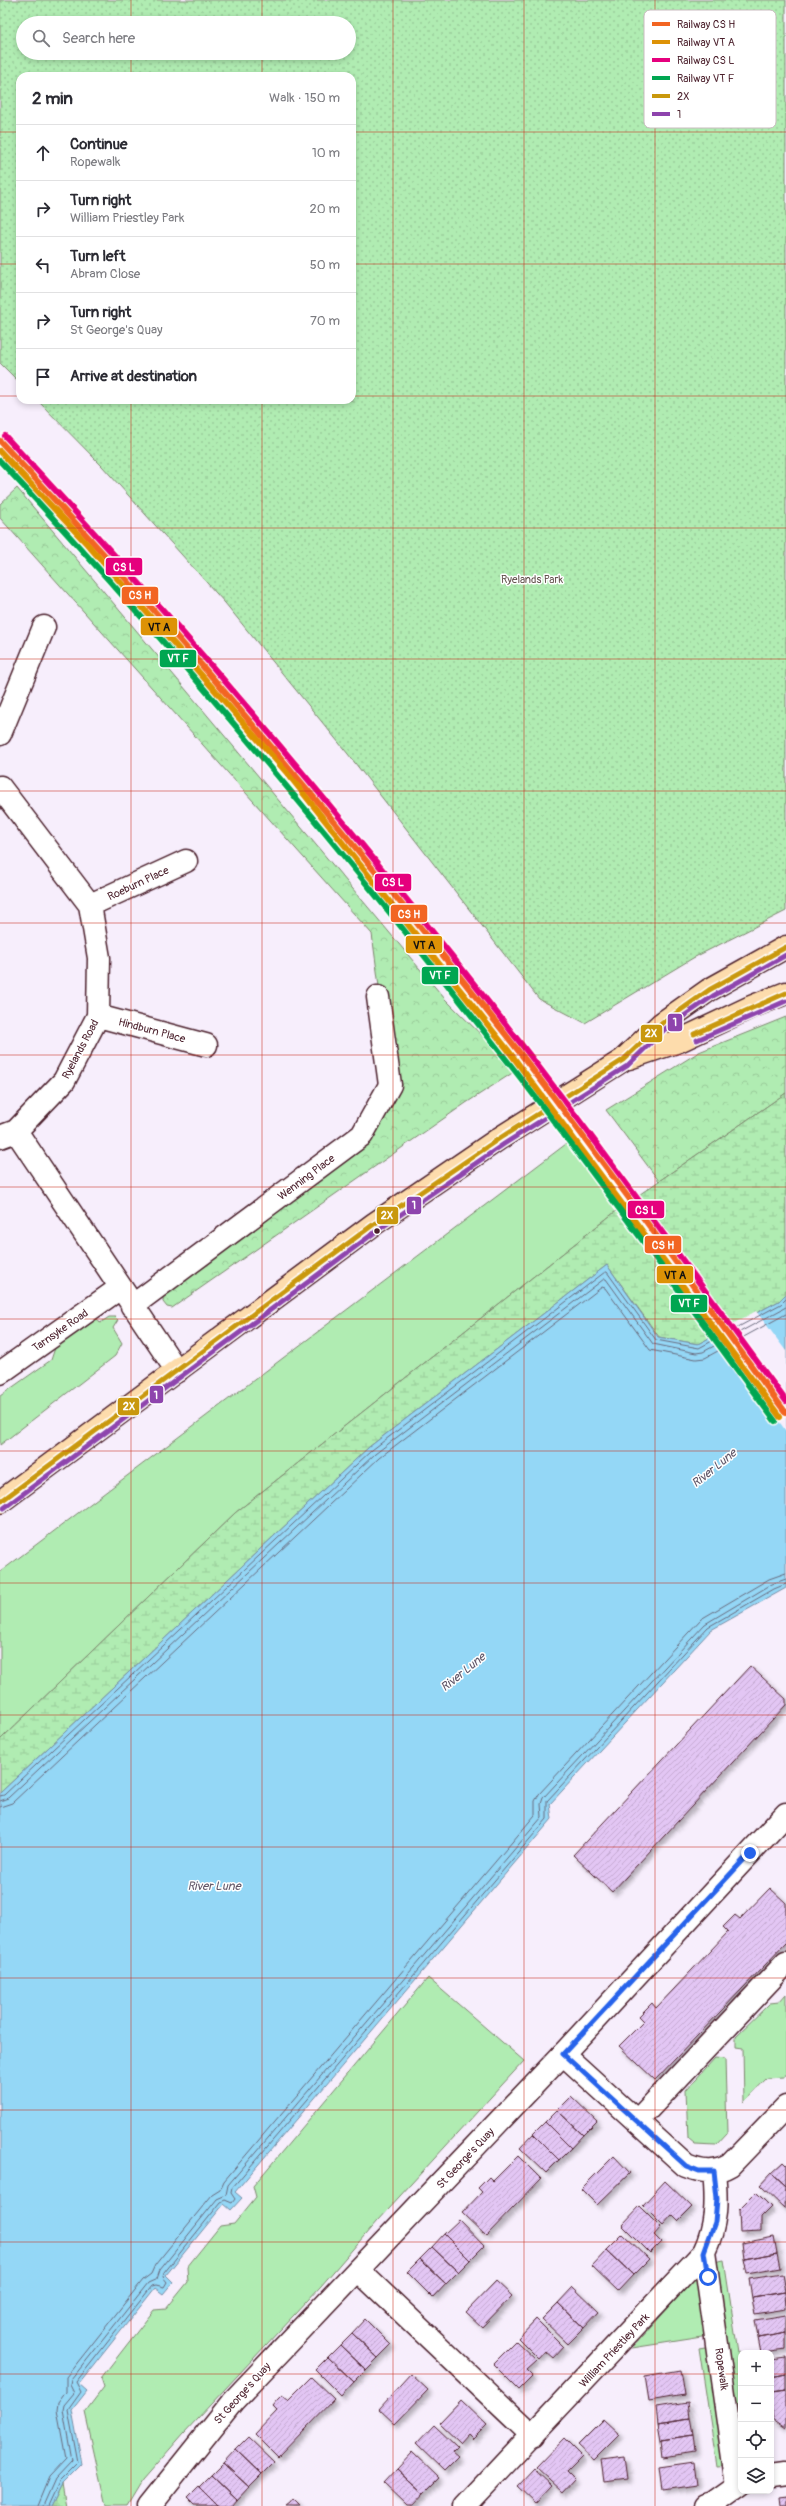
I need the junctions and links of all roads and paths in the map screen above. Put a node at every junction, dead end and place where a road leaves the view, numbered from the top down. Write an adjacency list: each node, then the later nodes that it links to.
1 (44, 627): 2 (street)
2 (0, 734)
3 (0, 787): 5 (street, Ryelands Road)
4 (186, 861): 5 (street, Roeburn Place)
5 (90, 905): 9 (street, Ryelands Road)
6 (786, 947): 11 (main road)
7 (786, 993): 11 (main road)
8 (378, 997): 14 (street, Wenning Place)
9 (98, 1016): 10 (street, Hindburn Place); 12 (street, Ryelands Road)
10 (206, 1045)
11 (622, 1060): 15 (main road)
12 (8, 1134): 13 (street, Ryelands Road)
13 (120, 1288): 14 (street, Ryelands Road); 16 (street, Tarnsyke Road)
14 (132, 1306): 15 (street, Ryelands Road)
15 (177, 1371): 17 (main road)
16 (0, 1372)
17 (0, 1502)
18 (786, 1814): 20 (street, St George's Quay)
19 (786, 1963): 22 (street)
20 (563, 2054): 22 (street); 25 (street, St George's Quay)
21 (786, 2107): 23 (street)
22 (637, 2121): 23 (street)
23 (714, 2171): 24 (street, William Priestley Park)
24 (704, 2252): 26 (street, William Priestley Park); 29 (street, Ropewalk)
25 (358, 2270): 26 (street); 31 (street, St George's Quay)
26 (533, 2436): 32 (street, William Priestley Park)
27 (786, 2474): 28 (street)
28 (774, 2476)
29 (738, 2478)
30 (738, 2486): 33 (street)
31 (149, 2506)
32 (465, 2506)
33 (706, 2506)

